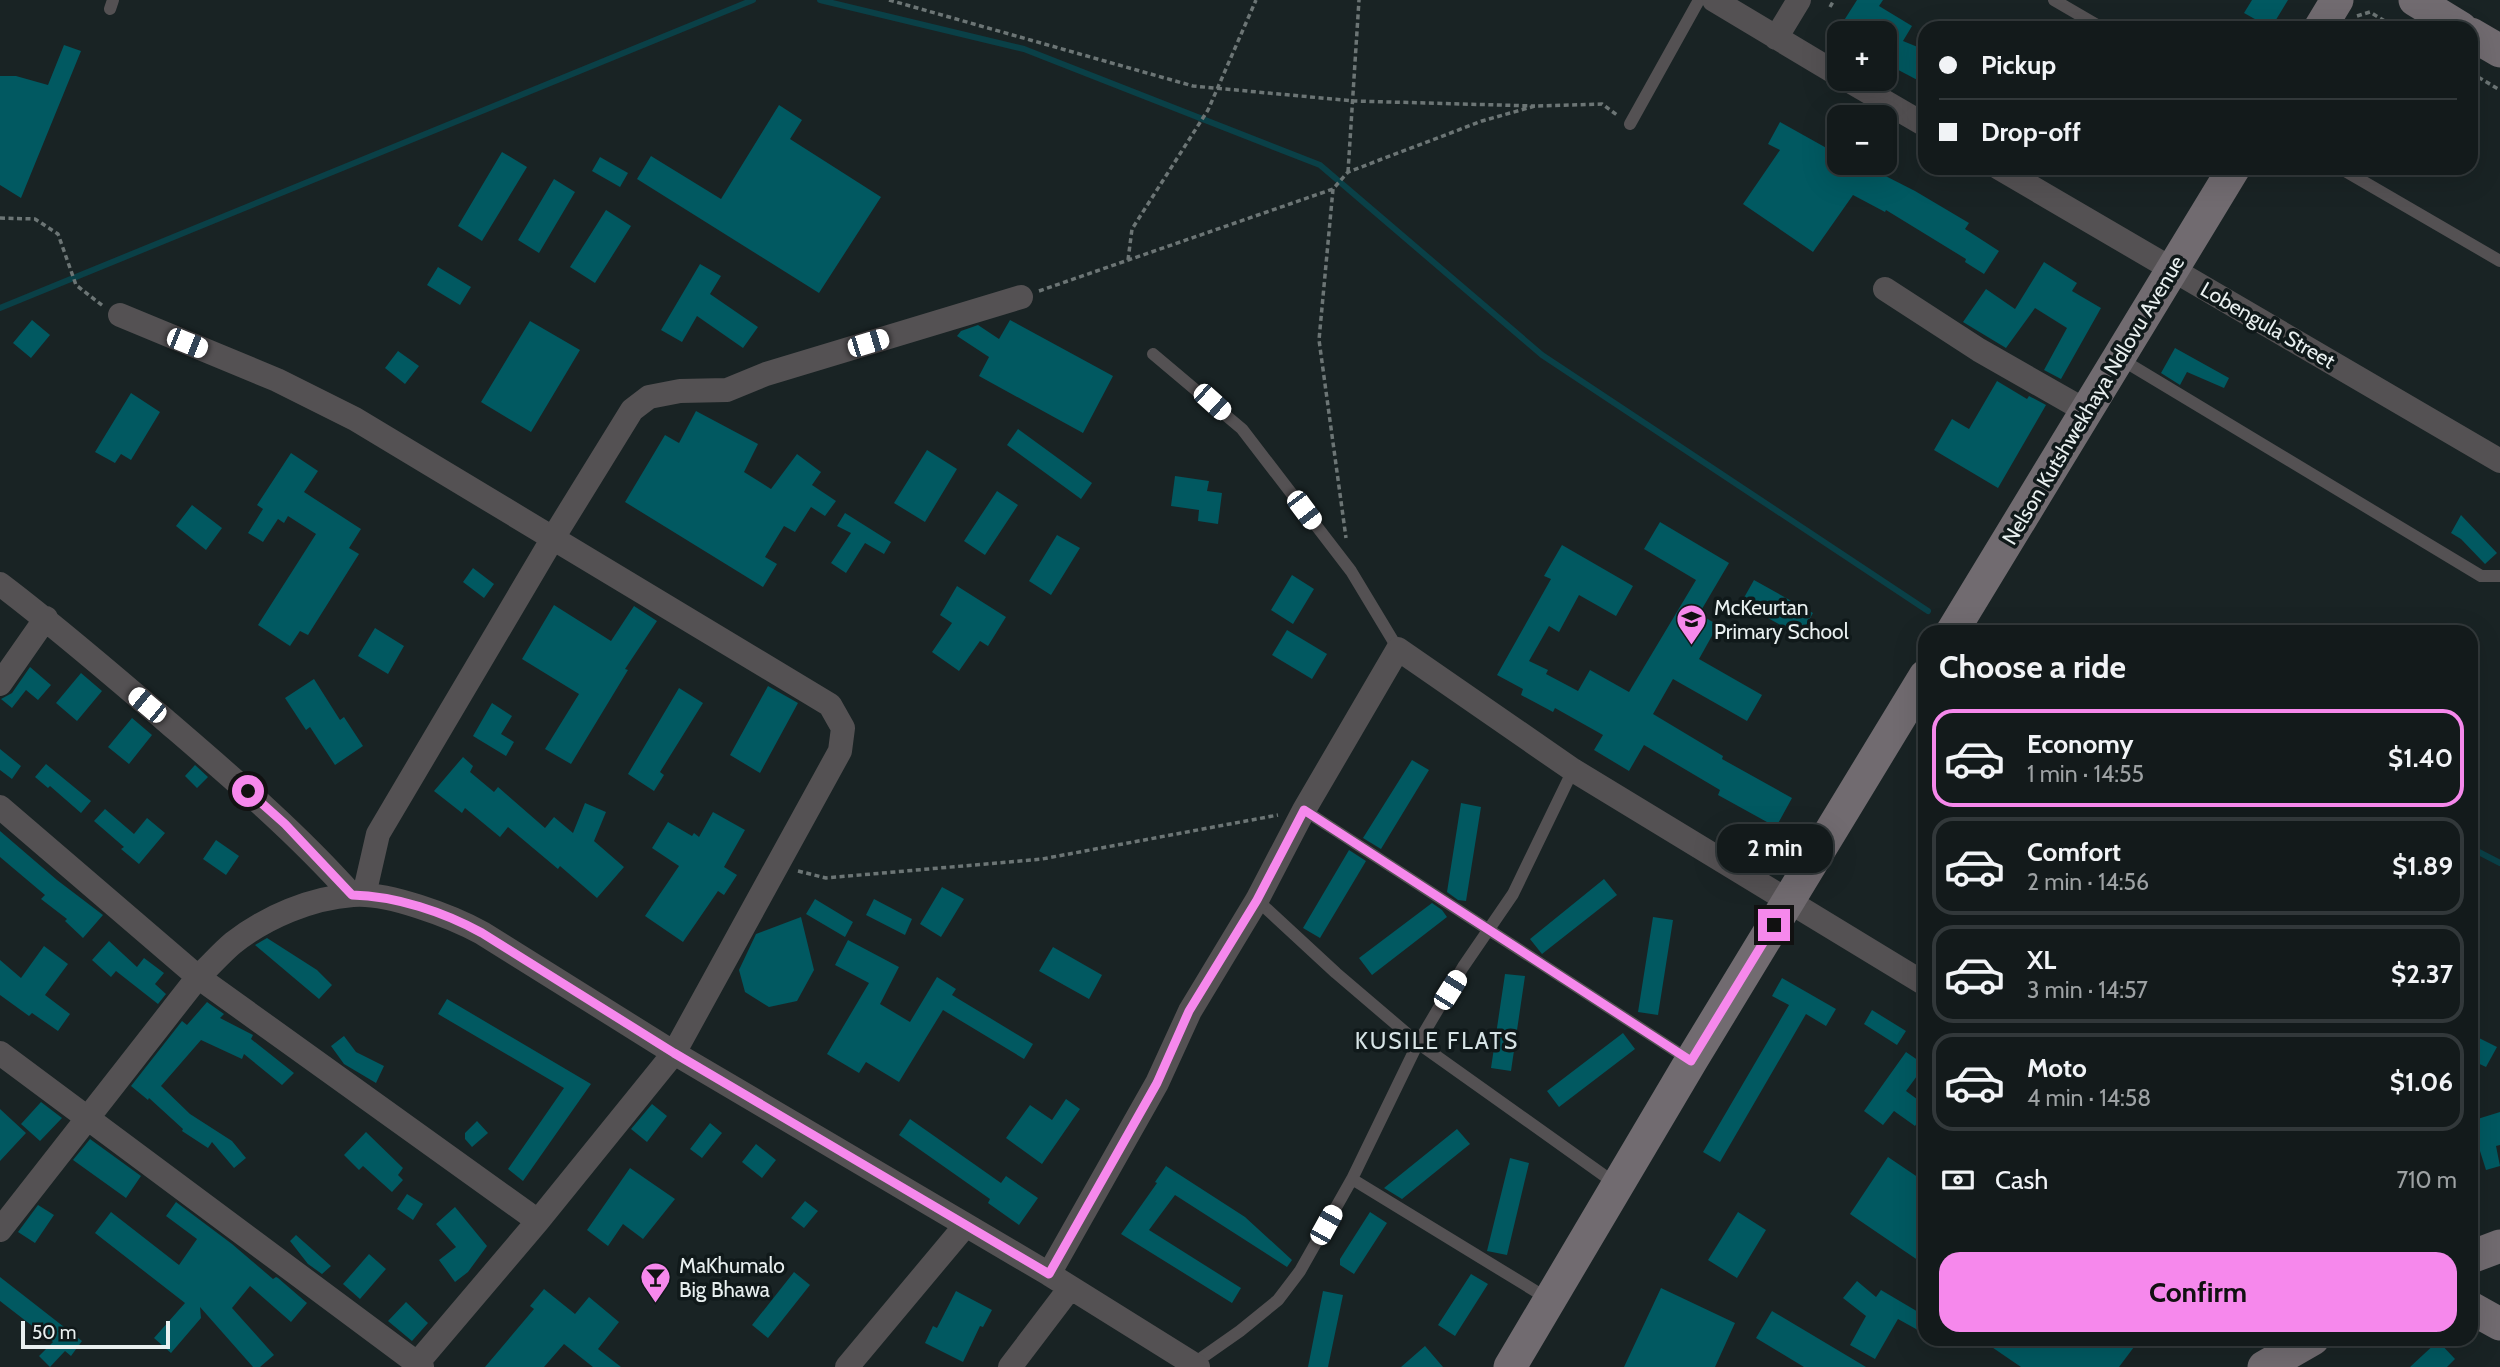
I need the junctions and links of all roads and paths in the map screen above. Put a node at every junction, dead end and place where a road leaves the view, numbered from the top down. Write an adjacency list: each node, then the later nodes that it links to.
1 (889, 0): 20 (path)
2 (1256, 0): 20 (path)
3 (1359, 0): 23 (path)
4 (1699, 0): 26 (lane)
5 (1714, 0): 15 (street)
6 (1799, 0): 15 (street)
7 (1834, 0): 10 (path)
8 (2054, 0): 12 (lane)
9 (2415, 0): 14 (street)
10 (1830, 7)
11 (2336, 15): 13 (path)
12 (2090, 21)
13 (2385, 21)
14 (2450, 21)
15 (1776, 38): 18 (street)
16 (2478, 38): 17 (street)
17 (2500, 51)
18 (1827, 68)
19 (2478, 77): 21 (path)
20 (1218, 89): 23 (path); 33 (path)
21 (2500, 90)
22 (1867, 91): 25 (street)
23 (1354, 100): 24 (path); 27 (path)
24 (1535, 106): 26 (path); 27 (path)
25 (1918, 121)
26 (1630, 124)
27 (1348, 172): 31 (path)
28 (2011, 175): 35 (street, Lobengula Street)
29 (2230, 175): 35 (street, Nelson Kutshwekhaya Ndlovu Avenue)
30 (2352, 175): 34 (lane)
31 (1333, 189): 33 (path); 44 (path)
32 (0, 218): 38 (path)
33 (1128, 260): 37 (path)
34 (2500, 261)
35 (2172, 269): 40 (street, Nelson Kutshwekhaya Ndlovu Avenue); 42 (street, Lobengula Street)
36 (1885, 289): 41 (street)
37 (1021, 297): 43 (street)
38 (120, 315): 43 (street)
39 (1153, 354): 44 (lane)
40 (2118, 357): 41 (street, Nelson Kutshwekhaya Ndlovu Avenue); 45 (lane)
41 (2086, 411): 48 (street, Nelson Kutshwekhaya Ndlovu Avenue)
42 (2500, 461)
43 (552, 538): 55 (street); 56 (street)
44 (1351, 571): 49 (lane)
45 (2500, 576)
46 (0, 584): 47 (street)
47 (46, 618): 50 (street); 56 (street)
48 (1956, 625)
49 (1398, 649): 52 (street); 54 (street)
50 (0, 684)
51 (1918, 688): 58 (street)
52 (1573, 770): 58 (street); 59 (lane)
53 (0, 807): 60 (street)
54 (1304, 810): 55 (path); 57 (street); 59 (lane)
55 (776, 866): 64 (street)
56 (358, 895): 60 (street); 64 (street)
57 (1257, 900): 62 (lane); 74 (street)
58 (1788, 902): 61 (street); 65 (street)
59 (1488, 929): 62 (lane); 65 (lane)
60 (198, 977): 66 (street); 69 (street)
61 (1918, 980)
62 (1418, 1043): 67 (lane); 68 (lane)
63 (0, 1053): 66 (street)
64 (674, 1053): 69 (street); 70 (street)
65 (1691, 1061): 68 (street)
66 (88, 1118): 71 (street); 80 (street)
67 (1352, 1179): 76 (lane); 81 (lane)
68 (1617, 1185): 76 (street)
69 (538, 1221): 80 (street)
70 (965, 1226): 74 (street); 82 (street)
71 (0, 1230)
72 (2500, 1246): 73 (street)
73 (2478, 1254)
74 (1049, 1274): 75 (street)
75 (1070, 1288): 81 (street); 83 (street)
76 (1550, 1301): 84 (street)
77 (2478, 1312): 78 (street)
78 (2500, 1324)
79 (2301, 1346): 85 (street)
80 (418, 1366)
81 (1194, 1366)
82 (847, 1367)
83 (1010, 1367)
84 (1510, 1367)
85 (2264, 1367)

